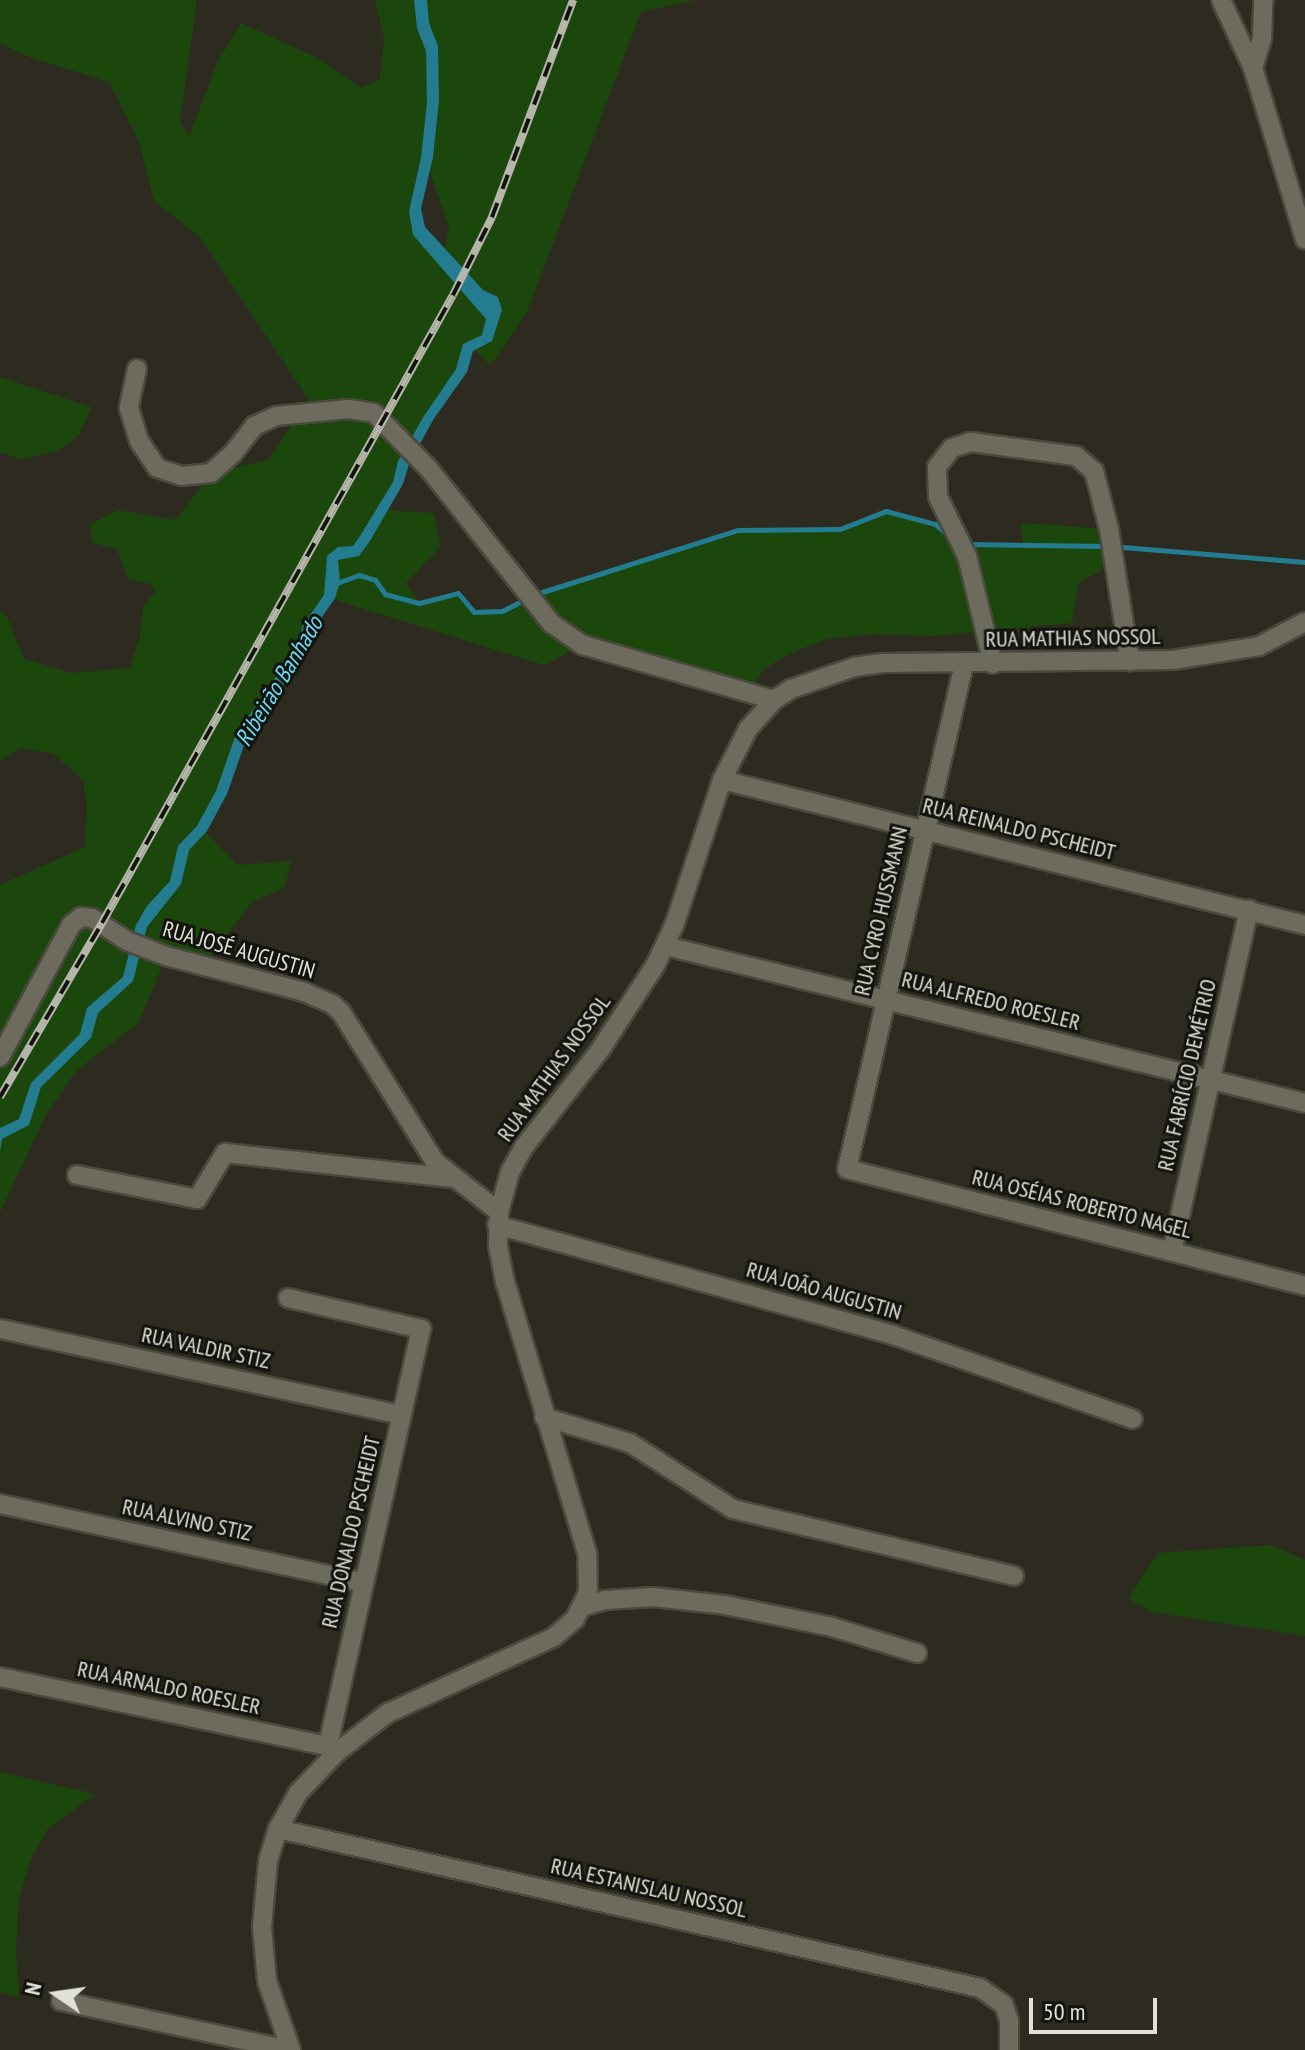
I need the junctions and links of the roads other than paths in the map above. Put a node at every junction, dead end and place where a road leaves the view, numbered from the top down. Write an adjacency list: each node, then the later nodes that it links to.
1 (1221, 0): 3 (street)
2 (1263, 0): 3 (street)
3 (1253, 68): 4 (street)
4 (1305, 239)
5 (137, 369): 10 (street)
6 (1305, 622): 7 (street, RUA MATHIAS NOSSOL)
7 (1130, 661): 9 (street, RUA MATHIAS NOSSOL); 9 (street)
8 (964, 664): 9 (street, RUA MATHIAS NOSSOL); 10 (street, RUA MATHIAS NOSSOL); 12 (street, RUA CYRO HUSSMANN)
9 (993, 664)
10 (774, 700): 11 (street, RUA MATHIAS NOSSOL)
11 (722, 780): 12 (street, RUA REINALDO PSCHEIDT); 15 (street, RUA MATHIAS NOSSOL)
12 (924, 830): 13 (street, RUA REINALDO PSCHEIDT); 16 (street, RUA CYRO HUSSMANN)
13 (1249, 910): 14 (street, RUA REINALDO PSCHEIDT); 18 (street, RUA FABRÍCIO DEMÉTRIO)
14 (1305, 925)
15 (666, 946): 16 (street, RUA ALFREDO ROESLER); 23 (street, RUA MATHIAS NOSSOL)
16 (885, 999): 18 (street, RUA ALFREDO ROESLER); 20 (street, RUA CYRO HUSSMANN)
17 (0, 1057): 22 (street, RUA JOSÉ AUGUSTIN)
18 (1211, 1079): 19 (street, RUA ALFREDO ROESLER); 24 (street, RUA FABRÍCIO DEMÉTRIO)
19 (1305, 1103)
20 (847, 1169): 24 (street, RUA OSÉIAS ROBERTO NAGEL)
21 (77, 1175): 22 (street)
22 (450, 1178): 23 (street, RUA JOSÉ AUGUSTIN)
23 (498, 1219): 29 (street, RUA MATHIAS NOSSOL); 30 (street, RUA JOÃO AUGUSTIN)
24 (1172, 1251): 25 (street, RUA OSÉIAS ROBERTO NAGEL)
25 (1305, 1286)
26 (288, 1298): 28 (street, RUA DONALDO PSCHEIDT)
27 (0, 1329): 28 (street, RUA VALDIR STIZ)
28 (402, 1415): 33 (street, RUA DONALDO PSCHEIDT)
29 (544, 1417): 32 (street); 34 (street, RUA MATHIAS NOSSOL)
30 (1133, 1419)
31 (0, 1504): 33 (street, RUA ALVINO STIZ)
32 (1014, 1576)
33 (364, 1583): 37 (street, RUA DONALDO PSCHEIDT)
34 (582, 1607): 35 (street); 37 (street)
35 (917, 1653)
36 (0, 1677): 37 (street, RUA ARNALDO ROESLER)
37 (332, 1749): 38 (street)
38 (278, 1829): 40 (street); 41 (street, RUA ESTANISLAU NOSSOL)
39 (61, 2001): 40 (street)
40 (291, 2050)
41 (1009, 2050)

